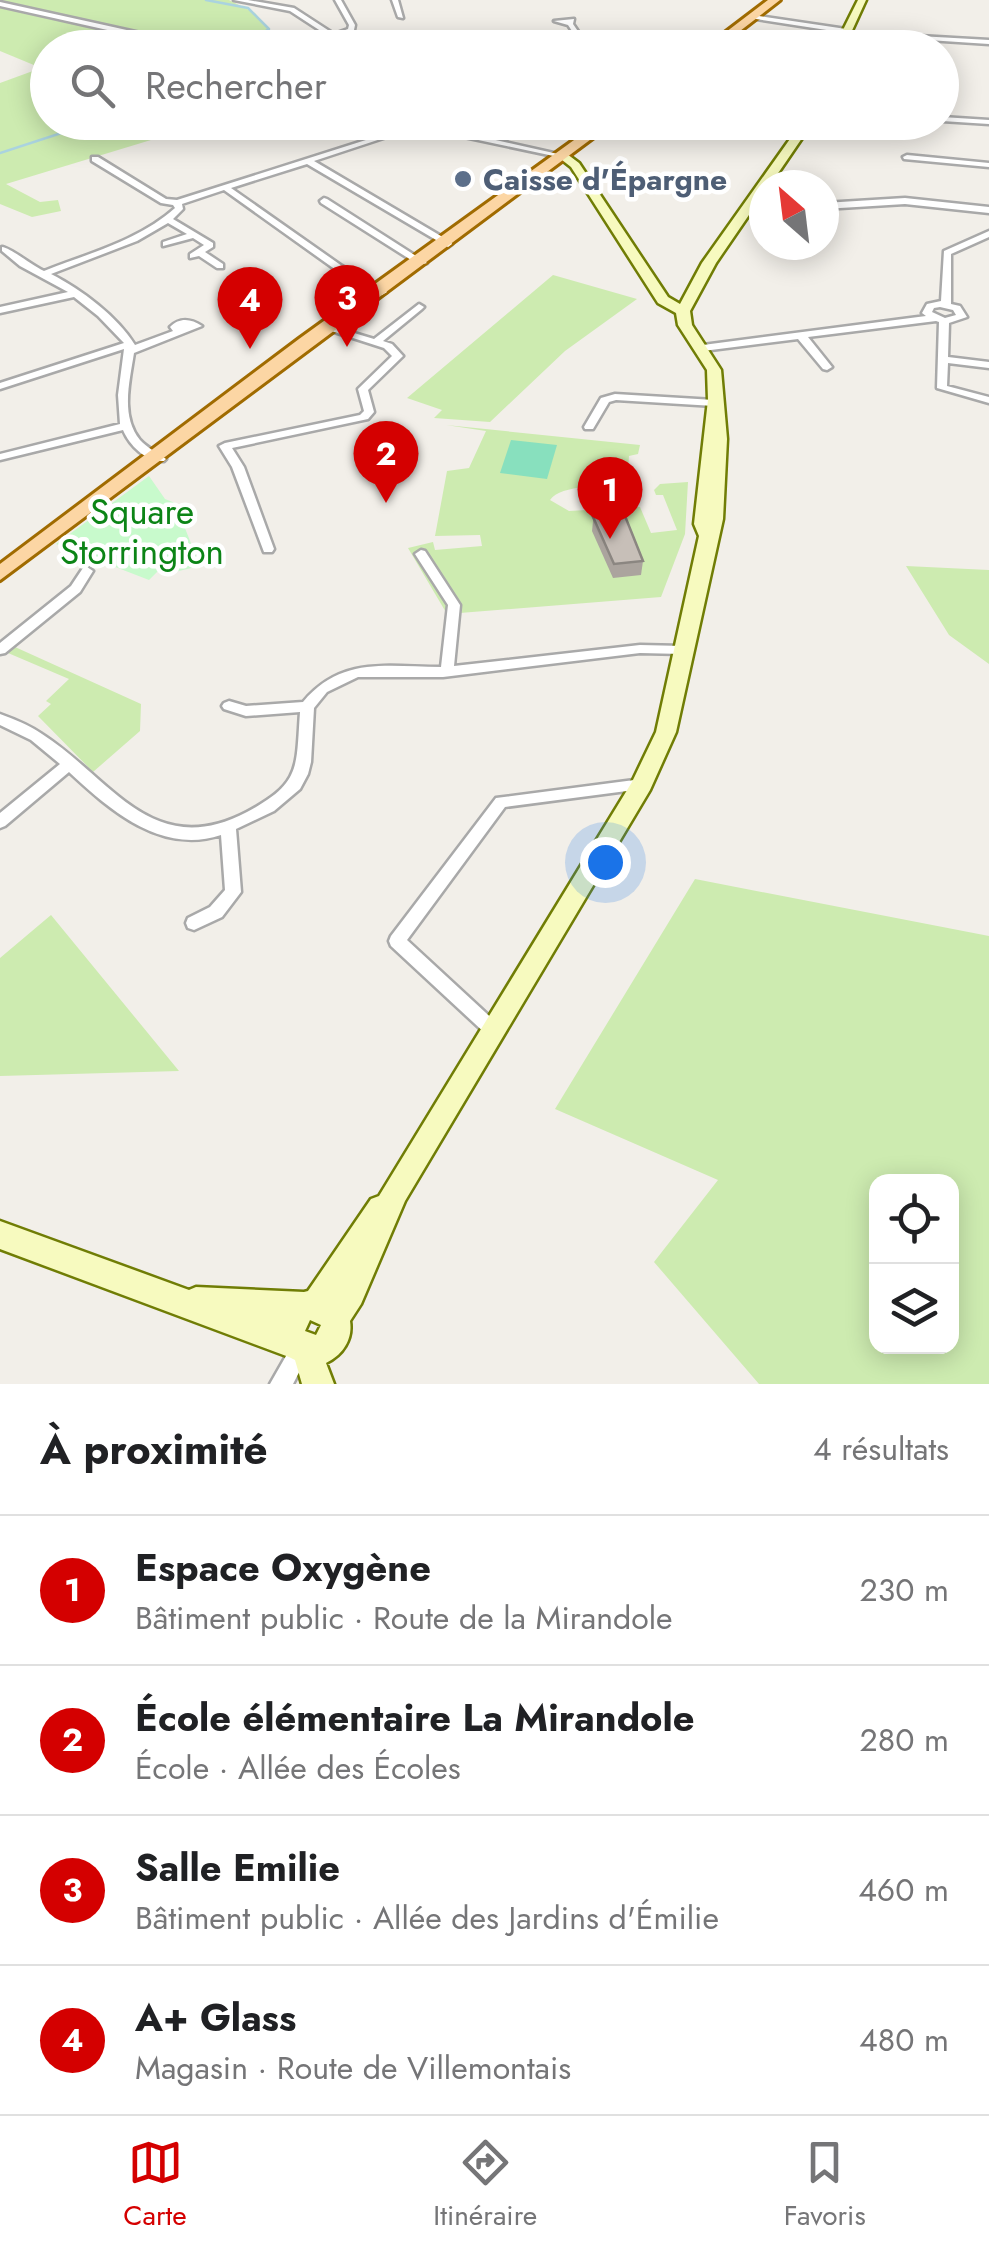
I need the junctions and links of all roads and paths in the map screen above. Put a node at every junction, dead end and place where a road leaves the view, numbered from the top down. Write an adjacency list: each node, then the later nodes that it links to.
1 (241, 0): 11 (street)
2 (338, 0): 12 (street)
3 (395, 0): 7 (street)
4 (775, 0): 8 (main road)
5 (862, 0): 16 (street)
6 (0, 4): 10 (street)
7 (401, 17)
8 (752, 17): 14 (main road); 15 (street)
9 (570, 24): 13 (street)
10 (117, 30)
11 (325, 30)
12 (351, 30)
13 (574, 30)
14 (734, 30)
15 (839, 30)
16 (847, 30)
17 (959, 40): 18 (street)
18 (989, 42)
19 (959, 120): 20 (street)
20 (989, 122)
21 (368, 140): 28 (street)
22 (486, 140): 25 (street)
23 (584, 140): 25 (main road)
24 (796, 140): 30 (street)
25 (563, 156): 40 (main road); 51 (street)
26 (907, 157): 29 (street)
27 (96, 159): 33 (street)
28 (310, 162): 31 (street); 32 (street)
29 (989, 165)
30 (776, 170)
31 (228, 190): 33 (street); 46 (street)
32 (364, 195): 40 (street); 43 (street)
33 (178, 203): 37 (street)
34 (839, 205): 36 (street)
35 (749, 210): 51 (street)
36 (989, 210)
37 (168, 219): 38 (street); 45 (street)
38 (194, 234): 41 (street); 44 (street)
39 (989, 234): 48 (street)
40 (445, 243): 43 (main road)
41 (166, 244)
42 (6, 250): 45 (street)
43 (419, 262): 46 (main road)
44 (220, 266)
45 (43, 274): 47 (street)
46 (379, 291): 53 (main road)
47 (73, 294): 50 (street); 57 (street)
48 (946, 305): 52 (street); 52 (street)
49 (419, 307): 56 (street)
50 (0, 310)
51 (684, 311): 58 (street)
52 (939, 320): 55 (street); 59 (street)
53 (328, 329): 56 (street); 68 (main road)
54 (179, 332): 57 (street)
55 (802, 336): 58 (street); 61 (street)
56 (376, 342): 69 (street)
57 (130, 347): 62 (street); 65 (street)
58 (703, 348): 64 (street)
59 (943, 359): 60 (street); 63 (street)
60 (989, 365)
61 (826, 367)
62 (0, 386)
63 (989, 400)
64 (714, 403): 66 (street); 74 (street)
65 (125, 426): 67 (street); 68 (street)
66 (588, 427)
67 (0, 457)
68 (157, 457): 72 (main road)
69 (268, 549)
70 (421, 554): 75 (street)
71 (87, 570): 73 (street)
72 (4, 572)
73 (0, 650)
74 (682, 650): 75 (street); 80 (street)
75 (447, 671): 77 (street)
76 (229, 706): 77 (street)
77 (307, 707): 82 (street)
78 (0, 719): 79 (street)
79 (68, 765): 81 (street); 82 (street)
80 (642, 784): 84 (street); 84 (street)
81 (0, 822)
82 (228, 826): 83 (street)
83 (194, 923)
84 (493, 1030): 87 (street)
85 (0, 1235): 86 (street)
86 (191, 1302): 87 (street); 88 (street)
87 (318, 1310): 88 (street)
88 (301, 1348): 89 (street); 90 (street)
89 (281, 1384)
90 (318, 1384)

